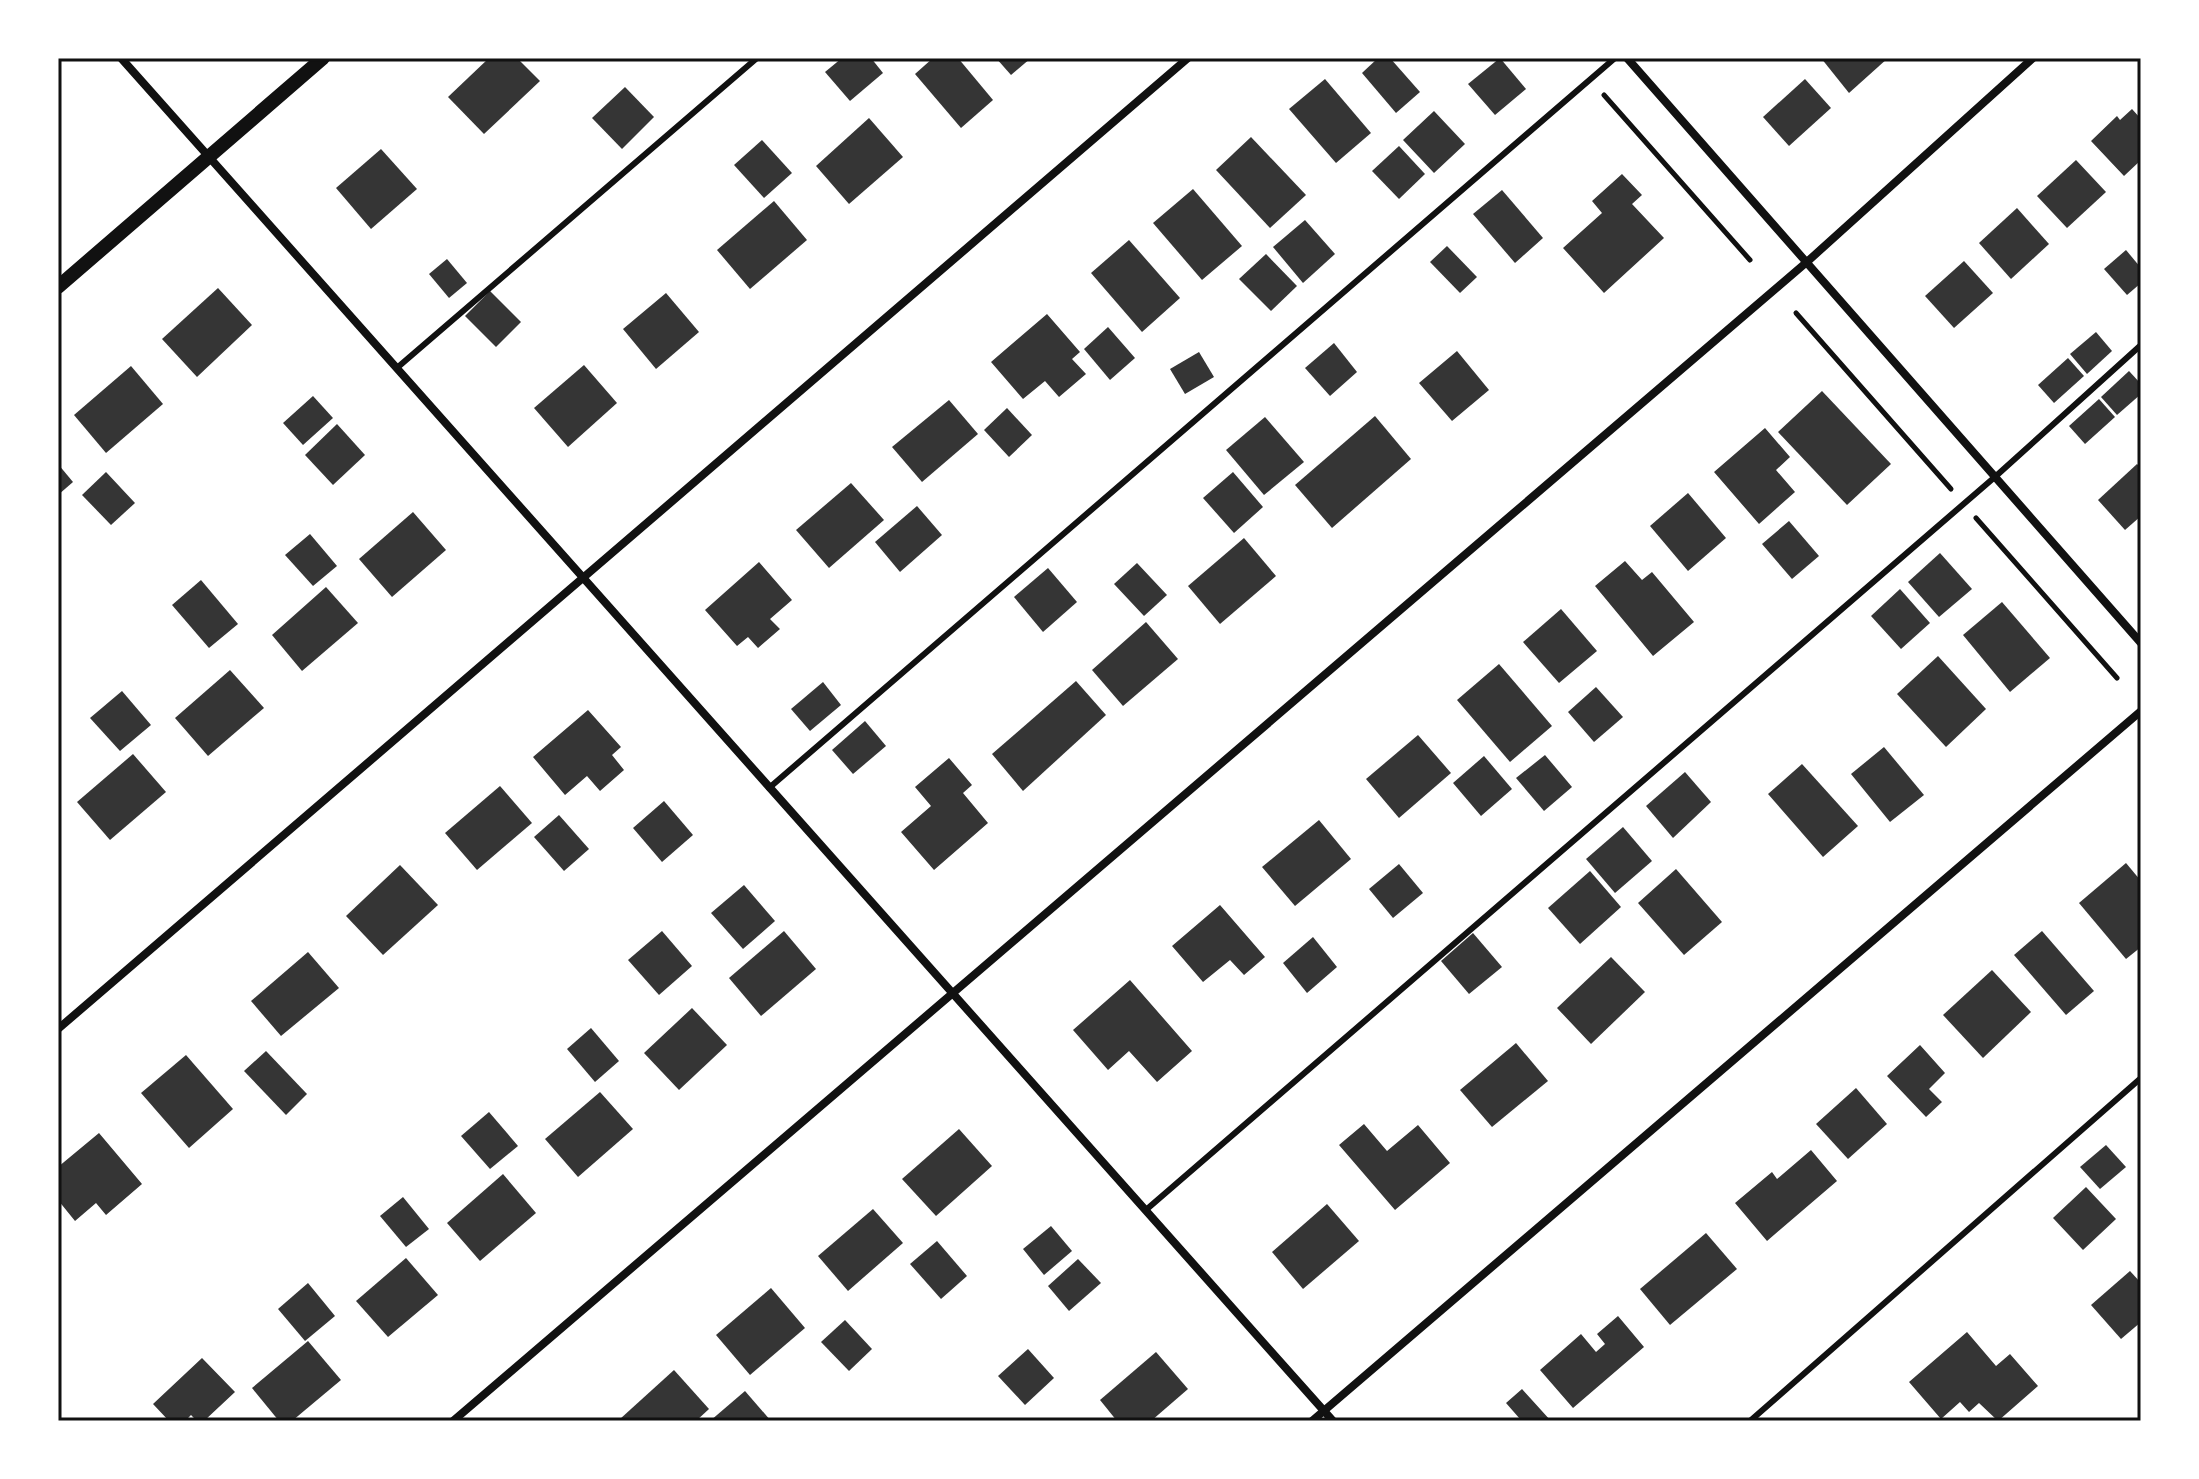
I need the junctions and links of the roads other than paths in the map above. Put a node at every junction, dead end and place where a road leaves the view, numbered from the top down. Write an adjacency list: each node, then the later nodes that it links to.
1 (121, 58): 8 (street)
2 (323, 58): 8 (street)
3 (757, 58): 12 (lane)
4 (1188, 58): 14 (street)
5 (1615, 58): 17 (lane)
6 (1627, 58): 9 (street)
7 (2033, 58): 9 (street)
8 (211, 156): 10 (street); 12 (street)
9 (1808, 261): 13 (street); 18 (street)
10 (58, 287)
11 (2141, 345): 13 (lane)
12 (398, 367): 14 (street)
13 (1996, 476): 15 (street); 21 (lane)
14 (585, 578): 17 (street); 19 (street)
15 (2141, 643)
16 (2141, 711): 22 (street)
17 (769, 788): 18 (street)
18 (952, 995): 21 (street); 23 (street)
19 (58, 1029)
20 (2141, 1078): 26 (lane)
21 (1147, 1209): 22 (street)
22 (1324, 1411): 24 (street); 25 (street)
23 (453, 1421)
24 (1312, 1421)
25 (1333, 1421)
26 (1750, 1421)

